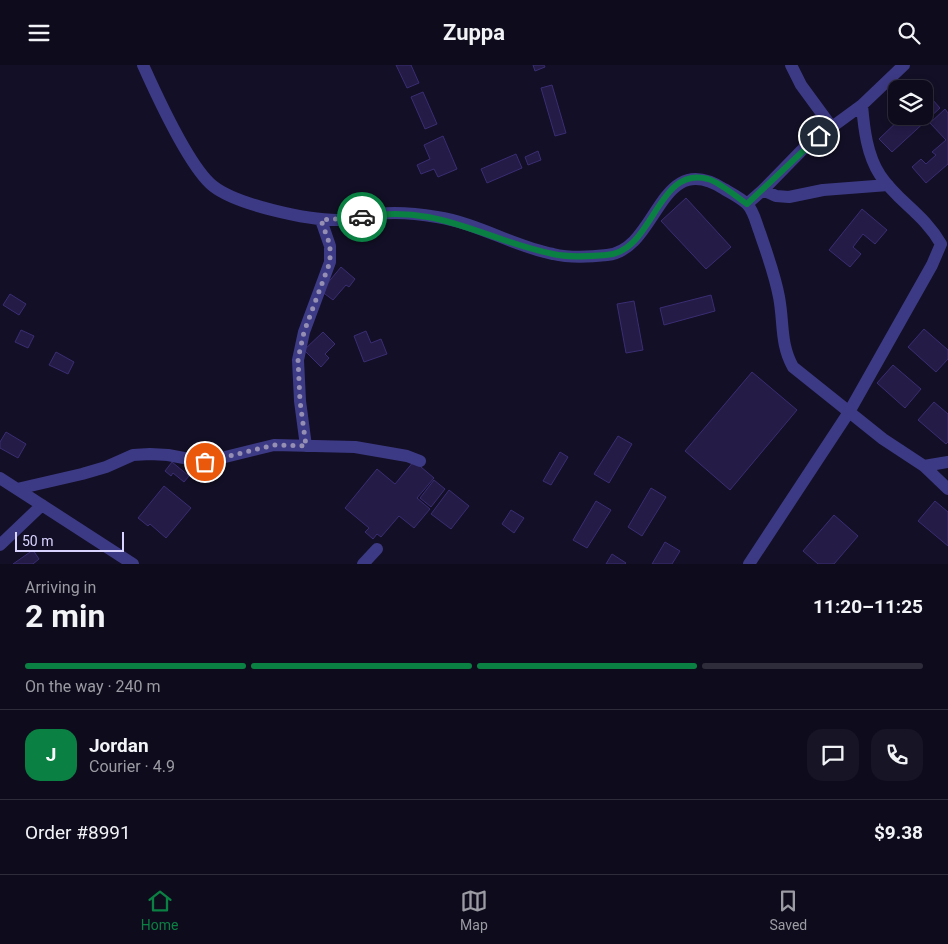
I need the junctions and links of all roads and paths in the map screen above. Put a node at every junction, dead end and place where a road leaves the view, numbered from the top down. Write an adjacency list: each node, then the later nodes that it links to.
1 (142, 65): 9 (lane)
2 (791, 65): 5 (lane)
3 (904, 65): 4 (lane)
4 (862, 105): 5 (lane); 6 (lane)
5 (831, 126): 7 (lane)
6 (888, 185): 7 (lane); 10 (lane)
7 (763, 190): 8 (lane)
8 (747, 204): 9 (lane); 11 (lane)
9 (321, 220): 12 (lane)
10 (945, 241): 11 (lane)
11 (848, 412): 15 (lane); 24 (lane)
12 (306, 446): 13 (lane); 17 (lane)
13 (420, 461)
14 (948, 462): 15 (lane)
15 (924, 466): 18 (lane)
16 (0, 479): 17 (lane)
17 (17, 489): 19 (lane)
18 (948, 489)
19 (42, 505): 20 (lane); 22 (lane)
20 (0, 545)
21 (377, 549): 23 (lane)
22 (133, 564)
23 (363, 564)
24 (749, 564)

